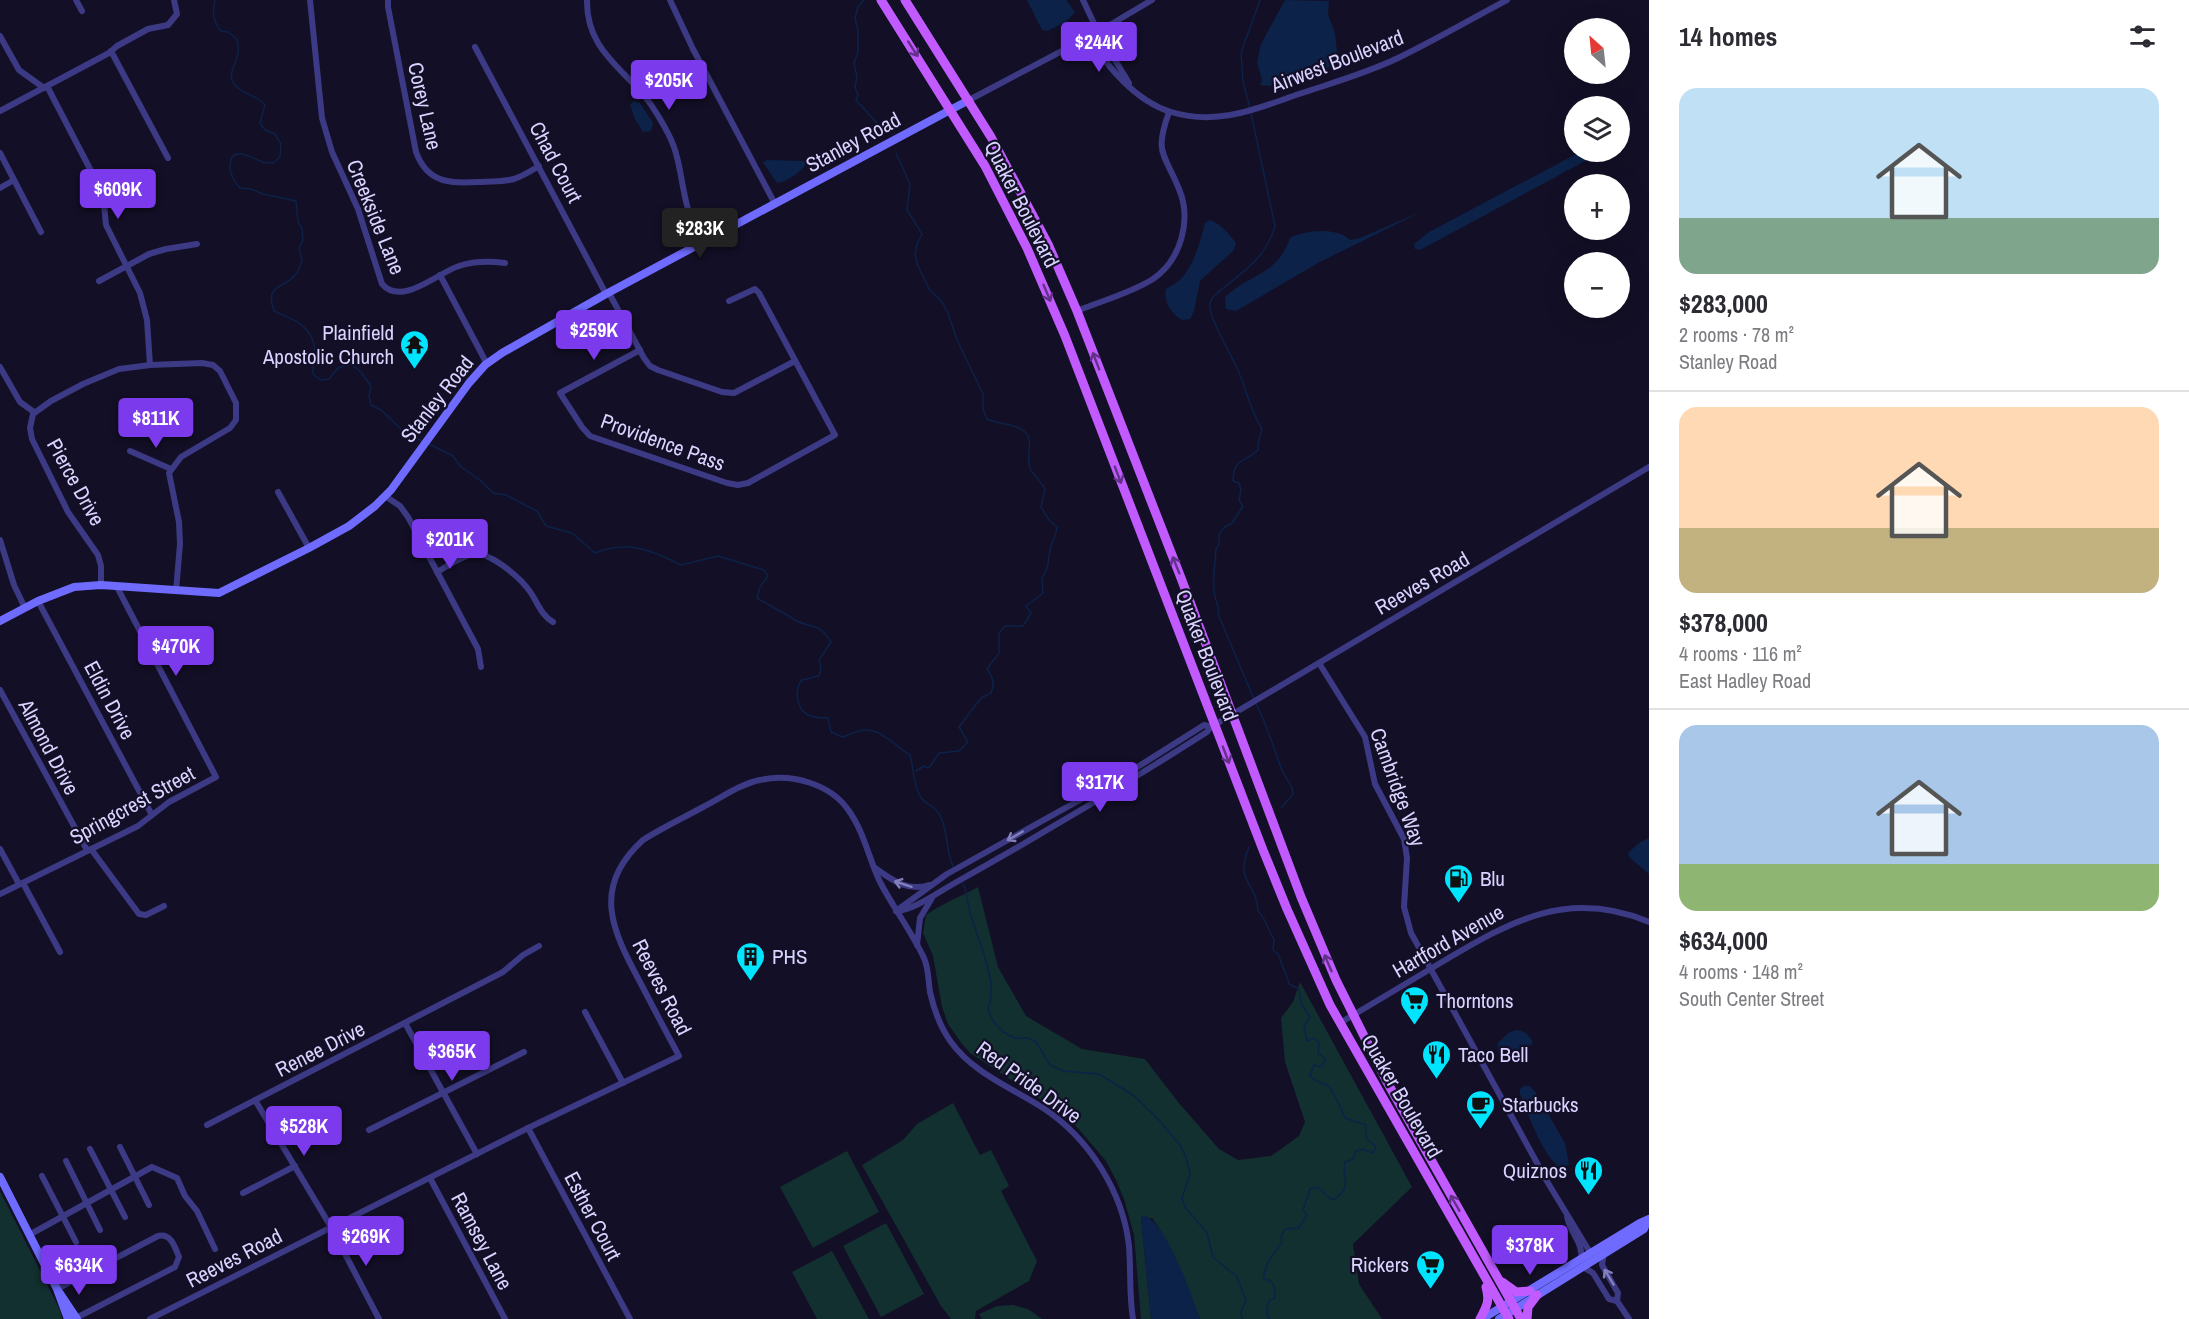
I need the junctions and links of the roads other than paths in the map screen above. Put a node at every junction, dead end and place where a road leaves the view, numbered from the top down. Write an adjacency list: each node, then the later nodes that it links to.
1 (76, 0): 12 (street)
2 (174, 0): 17 (street)
3 (310, 0): 35 (street, Creekside Lane)
4 (388, 0): 26 (street, Corey Lane)
5 (587, 0): 31 (street)
6 (670, 0): 29 (street)
7 (881, 0): 21 (main road, Quaker Boulevard, one-way to 21)
8 (905, 0): 20 (main road, Quaker Boulevard)
9 (1083, 0): 13 (street)
10 (1152, 0): 13 (street, Stanley Road)
11 (1507, 0): 23 (street, Airwest Boulevard)
12 (82, 11)
13 (1098, 32): 15 (street, Stanley Road); 19 (street)
14 (0, 36): 18 (street)
15 (1088, 37): 19 (street); 20 (street, Stanley Road)
16 (475, 47): 26 (street, Chad Court)
17 (111, 51): 18 (street); 25 (street)
18 (46, 87): 22 (street); 34 (street)
19 (1132, 89): 23 (street)
20 (969, 100): 21 (street, Stanley Road); 39 (main road, Quaker Boulevard)
21 (951, 110): 29 (street, Stanley Road); 65 (main road, Quaker Boulevard, one-way to 65)
22 (0, 111)
23 (1169, 112): 39 (street)
24 (0, 153): 27 (street)
25 (168, 158)
26 (539, 166): 37 (street, Chad Court)
27 (14, 180): 28 (street); 30 (street)
28 (0, 188)
29 (775, 204): 31 (street, Stanley Road)
30 (41, 232)
31 (704, 242): 37 (street, Stanley Road)
32 (197, 244): 34 (street)
33 (505, 263): 35 (street)
34 (126, 265): 36 (street); 43 (street)
35 (440, 274): 42 (street, Creekside Lane)
36 (99, 280)
37 (608, 293): 40 (street, Chad Court); 42 (street, Stanley Road)
38 (729, 301): 41 (street)
39 (1077, 311): 64 (main road, Quaker Boulevard, one-way to 39)
40 (640, 350): 41 (street, Chad Court); 41 (street, Providence Pass)
41 (795, 361)
42 (487, 364): 50 (street, Stanley Road)
43 (150, 365): 45 (street); 48 (street)
44 (0, 368): 45 (street)
45 (34, 412): 54 (street, Pierce Drive)
46 (130, 452): 48 (street)
47 (1649, 467): 61 (street, Reeves Road)
48 (171, 469): 56 (street)
49 (278, 492): 52 (street)
50 (385, 496): 52 (street, Stanley Road); 53 (street)
51 (0, 540): 58 (street)
52 (309, 548): 56 (street, Stanley Road)
53 (437, 572): 60 (street); 62 (street)
54 (101, 585): 55 (street, Stanley Road); 57 (street, Stanley Road)
55 (117, 587): 56 (street, Stanley Road); 66 (street, Springcrest Street)
56 (176, 591)
57 (38, 601): 58 (street, Stanley Road); 66 (street, Eldin Drive)
58 (25, 608): 59 (street, Stanley Road)
59 (0, 621)
60 (553, 622)
61 (1319, 663): 64 (street, Reeves Road); 80 (street, Cambridge Way)
62 (481, 667)
63 (0, 690): 68 (street, Almond Drive)
64 (1232, 715): 65 (street, Reeves Road); 82 (main road, Quaker Boulevard, one-way to 64)
65 (1212, 726): 71 (street, Reeves Road, one-way to 71); 73 (street, Reeves Road); 84 (main road, Quaker Boulevard, one-way to 84)
66 (152, 815): 68 (street, Springcrest Street)
67 (0, 849): 70 (street)
68 (89, 849): 70 (street, Springcrest Street); 74 (street, Almond Drive)
69 (874, 868): 71 (street, one-way to 69); 75 (street, Reeves Road); 86 (street, Reeves Road)
70 (21, 883): 72 (street, Springcrest Street); 79 (street)
71 (935, 883): 75 (street, Reeves Road)
72 (0, 894)
73 (934, 895): 75 (street, Reeves Road); 77 (street)
74 (164, 906)
75 (896, 911): 77 (street, Red Pride Drive)
76 (1649, 922): 80 (street, Hartford Avenue)
77 (916, 945): 129 (street, Red Pride Drive)
78 (539, 946): 83 (street, Renee Drive)
79 (60, 952)
80 (1430, 969): 82 (street, Hartford Avenue); 105 (street, Cambridge Way)
81 (585, 1012): 86 (street)
82 (1353, 1016): 84 (street, Hartford Avenue); 118 (main road, Quaker Boulevard, one-way to 82)
83 (405, 1023): 87 (street); 88 (street, Renee Drive)
84 (1340, 1023): 117 (main road, Quaker Boulevard)
85 (524, 1052): 87 (street)
86 (624, 1083): 90 (street, Reeves Road)
87 (444, 1091): 91 (street); 94 (street)
88 (255, 1100): 89 (street, Renee Drive); 96 (street)
89 (207, 1125)
90 (528, 1128): 94 (street, Reeves Road); 128 (street, Esther Court)
91 (369, 1130)
92 (120, 1147): 98 (street)
93 (90, 1149): 101 (street)
94 (477, 1154): 100 (street, Reeves Road)
95 (66, 1161): 103 (street)
96 (295, 1166): 102 (street); 109 (street)
97 (42, 1176): 106 (street)
98 (134, 1176): 101 (street); 104 (street); 113 (street)
99 (0, 1177): 111 (street)
100 (430, 1178): 109 (street, Reeves Road); 127 (street, Ramsey Lane)
101 (111, 1189): 103 (street); 107 (street)
102 (243, 1192)
103 (87, 1204): 106 (street); 110 (street)
104 (149, 1205)
105 (1567, 1216): 115 (street, Cambridge Way); 116 (street, Cambridge Way)
106 (63, 1217): 111 (street); 112 (street)
107 (125, 1217)
108 (1648, 1220): 114 (street); 115 (street)
109 (331, 1227): 125 (street, Reeves Road); 126 (street)
110 (100, 1230)
111 (29, 1235): 119 (street)
112 (76, 1242)
113 (215, 1249)
114 (1604, 1253): 115 (street); 121 (street, Cambridge Way, one-way to 114)
115 (1592, 1256): 116 (street)
116 (1582, 1263): 120 (street); 121 (street, Cambridge Way)
117 (1478, 1265): 123 (main road, Quaker Boulevard); 130 (main road)
118 (1498, 1279): 120 (main road); 122 (main road, Quaker Boulevard)
119 (57, 1289): 124 (street); 124 (street)
120 (1533, 1293): 122 (street); 132 (main road)
121 (1617, 1302): 133 (street, Cambridge Way)
122 (1514, 1305): 123 (street); 131 (main road, Quaker Boulevard)
123 (1504, 1315): 130 (street)
124 (74, 1319)
125 (150, 1319)
126 (380, 1319)
127 (505, 1319)
128 (630, 1319)
129 (1133, 1319)
130 (1481, 1319)
131 (1521, 1319)
132 (1527, 1319)
133 (1629, 1319)

